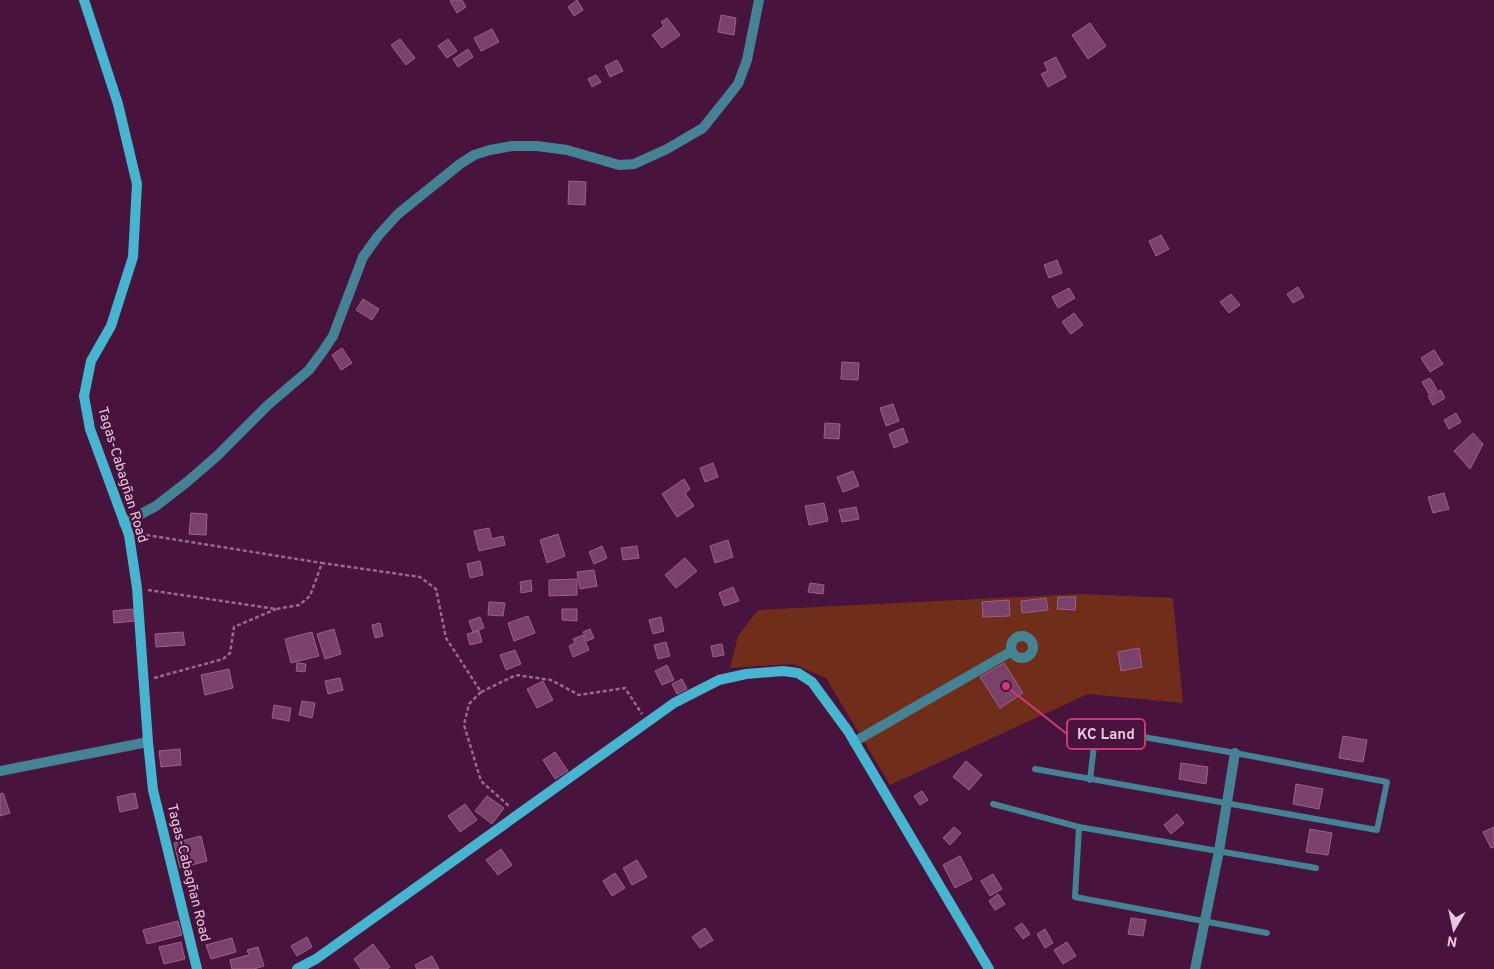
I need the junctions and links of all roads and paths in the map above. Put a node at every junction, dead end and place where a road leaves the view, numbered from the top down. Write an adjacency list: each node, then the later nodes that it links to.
1 (84, 0): 3 (street, Tagas-Cabagñan Road)
2 (759, 0): 3 (street)
3 (126, 527): 4 (path); 5 (street, Tagas-Cabagñan Road)
4 (322, 563): 6 (path); 9 (path)
5 (137, 588): 6 (path); 8 (street, Tagas-Cabagñan Road)
6 (276, 609): 8 (path)
7 (1012, 651): 14 (street)
8 (143, 681): 13 (street, Tagas-Cabagñan Road)
9 (481, 692): 10 (path); 21 (path)
10 (647, 722): 14 (street); 21 (street)
11 (1069, 724): 12 (lane)
12 (1096, 728): 15 (lane); 18 (lane)
13 (148, 742): 17 (street); 27 (street, Tagas-Cabagñan Road)
14 (854, 742): 29 (street)
15 (1234, 753): 20 (street); 20 (lane)
16 (1034, 769): 18 (lane)
17 (0, 771)
18 (1090, 780): 20 (lane)
19 (993, 804): 22 (lane)
20 (1225, 804): 23 (street)
21 (518, 814): 28 (street)
22 (1079, 827): 23 (lane); 25 (lane)
23 (1219, 852): 24 (lane); 25 (street)
24 (1316, 868)
25 (1204, 920): 26 (lane); 30 (street)
26 (1267, 933)
27 (197, 969)
28 (297, 969)
29 (990, 969)
30 (1195, 969)

